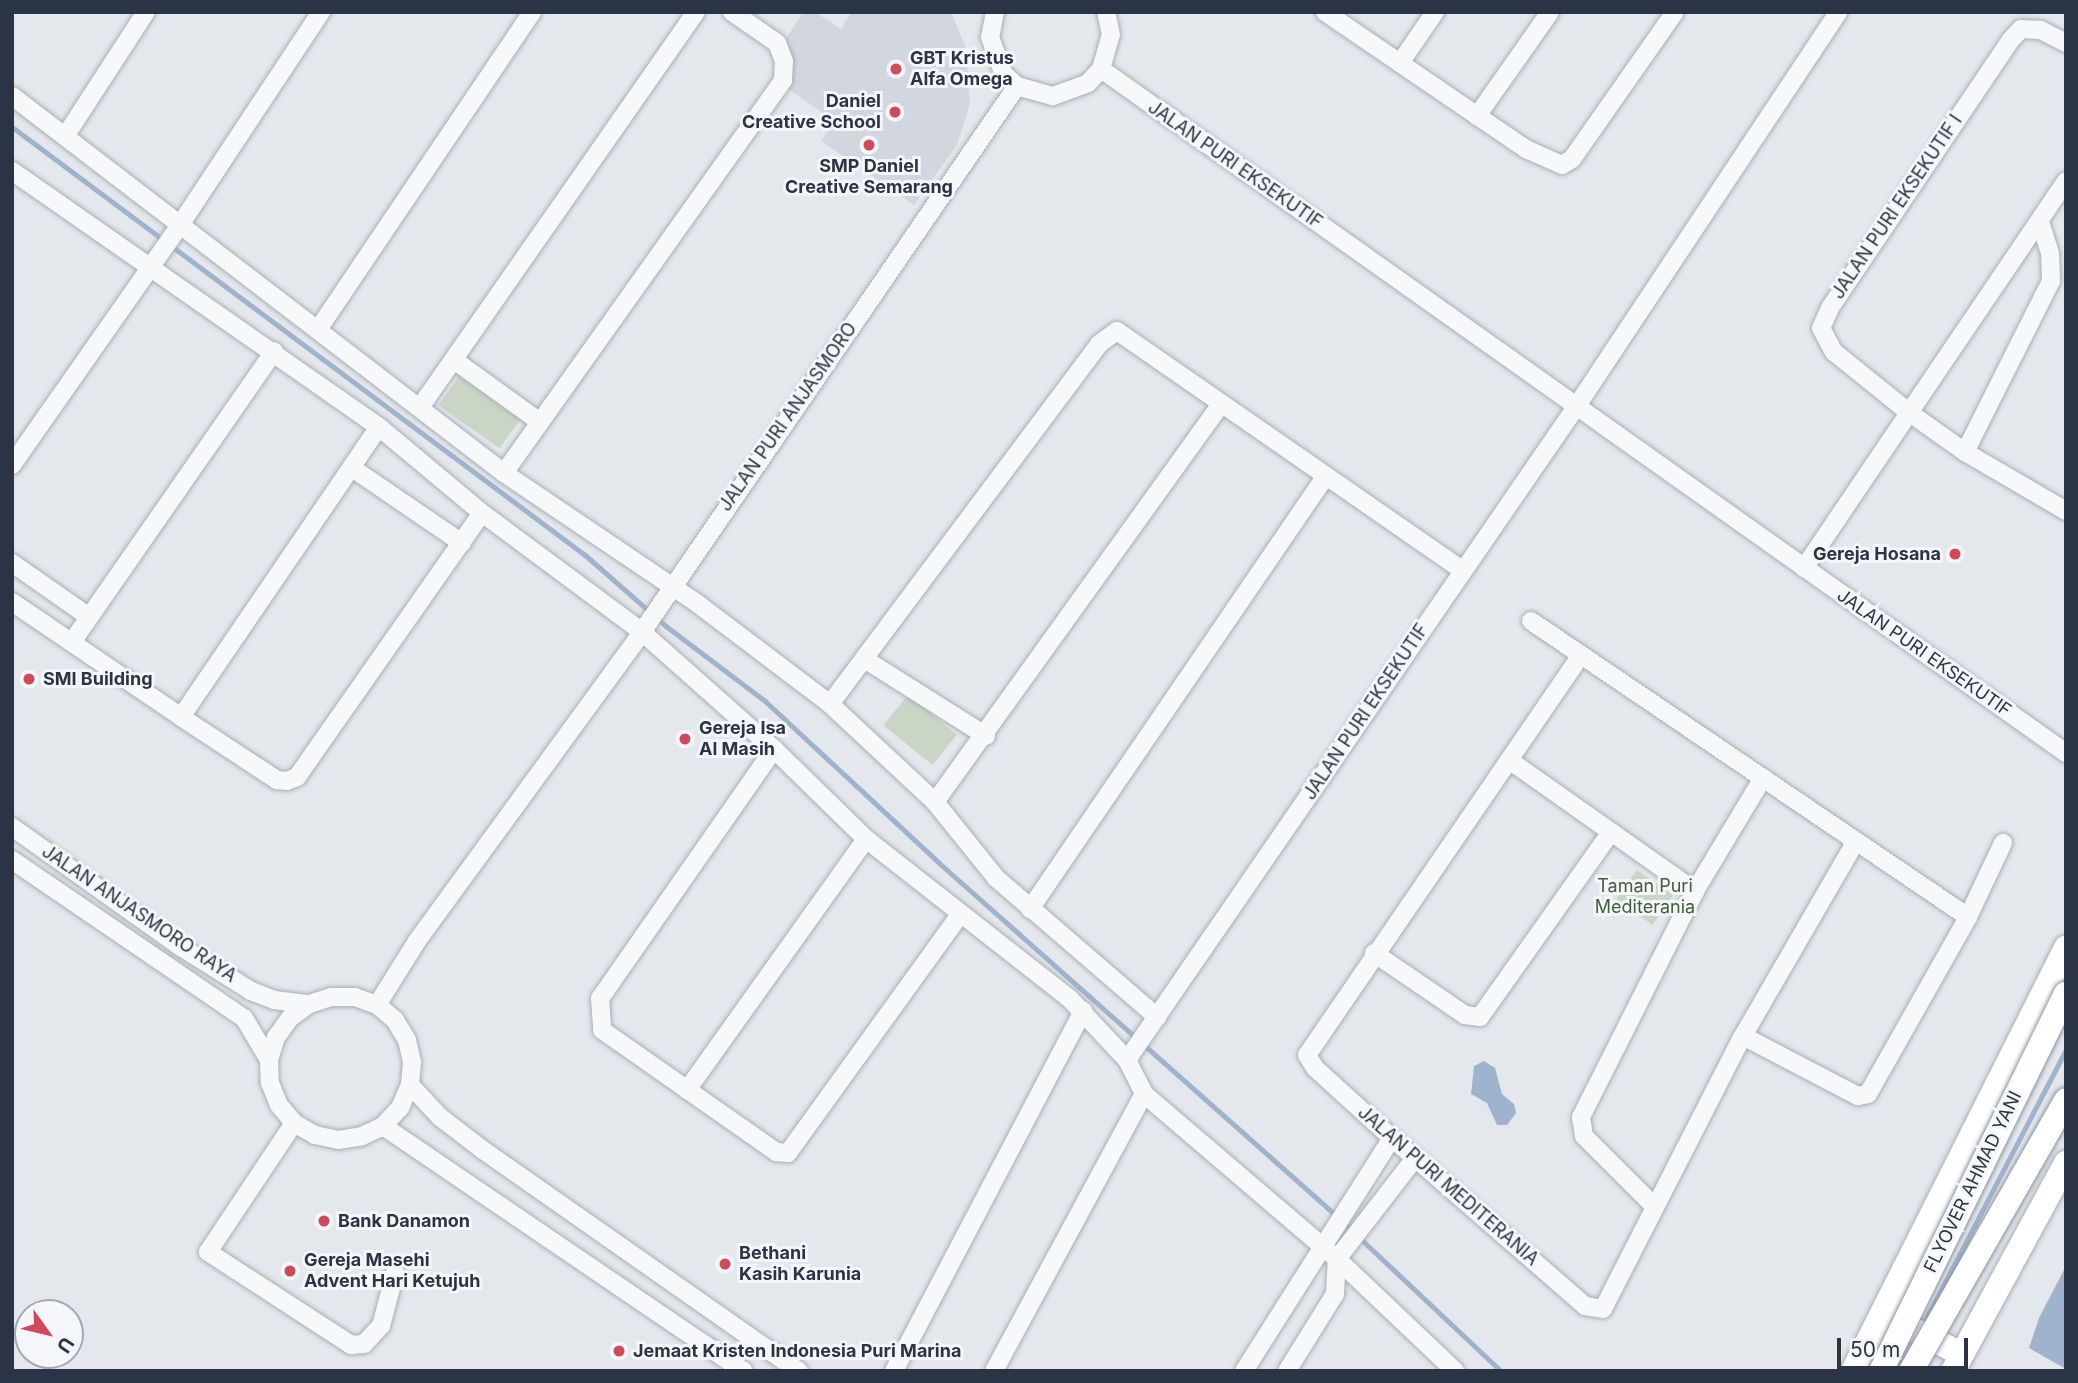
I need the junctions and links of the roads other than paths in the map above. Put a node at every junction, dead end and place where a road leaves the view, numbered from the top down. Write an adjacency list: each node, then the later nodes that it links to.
1 (321, 12): 23 (street)
2 (532, 12): 25 (street)
3 (696, 12): 27 (street)
4 (732, 12): 32 (street)
5 (995, 12): 16 (street)
6 (1106, 12): 15 (street)
7 (1325, 12): 14 (street)
8 (1434, 12): 14 (street)
9 (1550, 12): 18 (street)
10 (1675, 12): 18 (street)
11 (1838, 12): 30 (street, JALAN PURI EKSEKUTIF)
12 (139, 15): 19 (street)
13 (2066, 43): 31 (street, JALAN PURI EKSEKUTIF I)
14 (1399, 63): 18 (street)
15 (1101, 69): 16 (street); 30 (street, JALAN PURI EKSEKUTIF)
16 (1017, 86): 45 (street, JALAN PURI ANJASMORO)
17 (12, 96): 19 (street)
18 (1477, 116)
19 (65, 135): 23 (street)
20 (15, 180): 24 (street)
21 (2066, 181): 22 (street)
22 (2040, 223): 31 (street); 34 (street)
23 (179, 227): 24 (street); 25 (street)
24 (155, 261): 26 (street); 35 (street)
25 (319, 328): 29 (street)
26 (274, 351): 33 (street); 47 (street)
27 (453, 359): 29 (street); 32 (street)
28 (1220, 405): 38 (street); 52 (street); 55 (street)
29 (421, 407): 37 (street)
30 (1576, 407): 43 (street, JALAN PURI EKSEKUTIF); 44 (street, JALAN PURI EKSEKUTIF)
31 (1907, 411): 34 (street, JALAN PURI EKSEKUTIF I); 43 (street)
32 (540, 422): 37 (street)
33 (379, 427): 36 (street); 40 (street)
34 (1965, 452): 39 (street, JALAN PURI EKSEKUTIF I)
35 (12, 465)
36 (352, 468): 41 (street); 54 (street)
37 (505, 473): 45 (street)
38 (1325, 477): 44 (street); 68 (street)
39 (2066, 511)
40 (482, 513): 41 (street); 49 (street)
41 (462, 543): 54 (street)
42 (12, 563): 47 (street)
43 (1804, 568): 57 (street, JALAN PURI EKSEKUTIF)
44 (1463, 571): 77 (street, JALAN PURI EKSEKUTIF)
45 (668, 591): 49 (street, JALAN PURI ANJASMORO); 53 (street)
46 (12, 602): 50 (street)
47 (89, 617): 50 (street)
48 (1531, 621): 51 (street)
49 (644, 628): 56 (street); 75 (street, JALAN PURI ANJASMORO)
50 (72, 642): 54 (street)
51 (1581, 655): 58 (street, JALAN PURI MEDITERANIA); 59 (street)
52 (866, 660): 53 (street); 55 (street)
53 (830, 704): 60 (street)
54 (181, 717)
55 (986, 736): 60 (street)
56 (774, 749): 63 (street); 82 (street)
57 (2066, 753)
58 (1509, 760): 62 (street); 72 (street, JALAN PURI MEDITERANIA)
59 (1763, 778): 64 (street); 67 (street)
60 (935, 802): 68 (street)
61 (12, 827): 74 (street, JALAN ANJASMORO RAYA)
62 (1611, 832): 67 (street); 72 (street)
63 (866, 839): 69 (street); 82 (street)
64 (1856, 841): 70 (street); 78 (street, JALAN PURI MEDITERANIA)
65 (2004, 843): 70 (street)
66 (12, 860): 79 (street, JALAN ANJASMORO RAYA)
67 (1695, 891): 90 (street)
68 (1030, 909): 77 (street)
69 (959, 916): 76 (street); 82 (street)
70 (1968, 917): 78 (street)
71 (2066, 948): 94 (highway)
72 (1374, 953): 87 (street, JALAN PURI MEDITERANIA)
73 (2066, 994): 106 (highway, FLYOVER AHMAD YANI, bridge)
74 (309, 1004): 75 (street); 79 (street)
75 (377, 1005): 81 (street)
76 (1083, 1011): 80 (street); 100 (street)
77 (1155, 1020): 80 (street, JALAN PURI EKSEKUTIF)
78 (1743, 1036): 90 (street, JALAN PURI MEDITERANIA)
79 (269, 1060): 85 (street)
80 (1127, 1060): 83 (street)
81 (410, 1085): 86 (street); 95 (street)
82 (687, 1090)
83 (1144, 1094): 91 (street); 101 (street)
84 (2066, 1100): 107 (highway, FLYOVER AHMAD YANI, bridge)
85 (294, 1123): 86 (street); 93 (street)
86 (383, 1126): 97 (street)
87 (1392, 1138): 88 (street, JALAN PURI MEDITERANIA); 91 (street)
88 (1415, 1158): 90 (street, JALAN PURI MEDITERANIA); 92 (street)
89 (2066, 1163): 96 (highway)
90 (1655, 1207)
91 (1321, 1245): 92 (street); 102 (street)
92 (1337, 1259): 103 (street); 104 (street)
93 (395, 1273)
94 (1891, 1318): 96 (highway, bridge); 105 (highway)
95 (745, 1336): 97 (street); 99 (street)
96 (1951, 1356)
97 (728, 1360): 98 (street)
98 (744, 1371)
99 (799, 1371)
100 (894, 1371)
101 (994, 1371)
102 (1244, 1371)
103 (1287, 1371)
104 (1455, 1371)
105 (1853, 1371)
106 (1881, 1371)
107 (1911, 1371)

